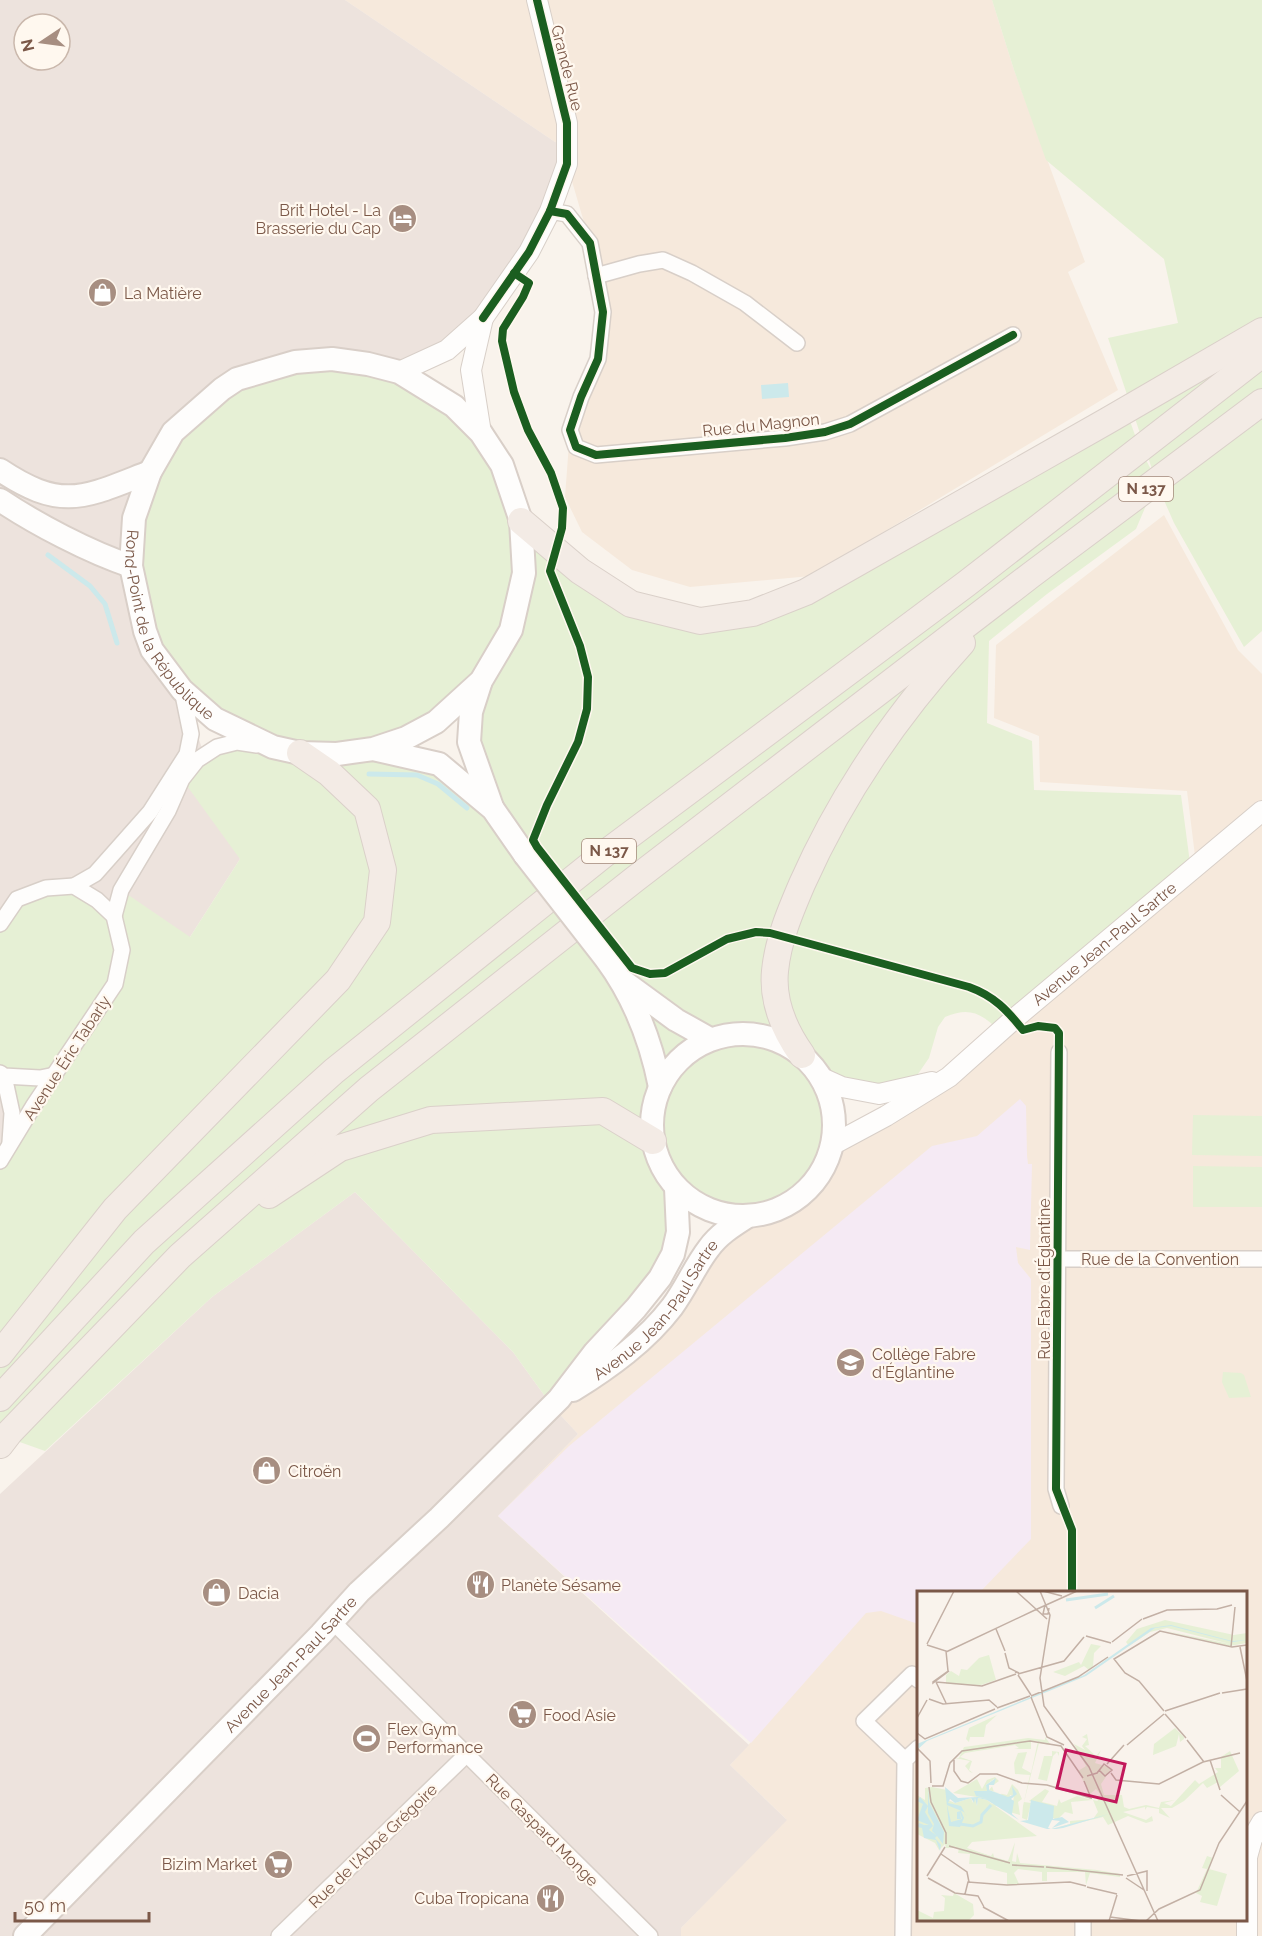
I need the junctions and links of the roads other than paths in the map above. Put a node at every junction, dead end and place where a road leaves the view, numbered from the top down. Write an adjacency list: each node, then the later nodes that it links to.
1 (537, 0): 2 (street, Grande Rue)
2 (550, 211): 3 (street); 4 (street, Grande Rue)
3 (596, 276): 6 (street, Rue du Magnon); 7 (street)
4 (483, 318): 9 (street, Grande Rue); 11 (street, Grande Rue)
5 (1262, 331): 15 (highway)
6 (1013, 334)
7 (797, 343)
8 (1262, 354): 47 (highway, N 137)
9 (399, 372): 11 (main road, Rond-Point de la République); 13 (main road, Rond-Point de la République)
10 (1262, 402): 17 (highway, N 137)
11 (481, 433): 15 (main road, Rond-Point de la République)
12 (0, 470): 13 (main road)
13 (150, 472): 16 (main road, Rond-Point de la République)
14 (0, 500): 16 (main road)
15 (521, 521): 18 (main road, Rond-Point de la République)
16 (131, 566): 19 (main road, Rond-Point de la République)
17 (1031, 575): 31 (highway); 43 (highway, N 137)
18 (482, 681): 21 (main road, Rond-Point de la République); 23 (main road)
19 (182, 690): 20 (main road, Rond-Point de la République); 25 (street)
20 (273, 747): 22 (main road, Rond-Point de la République); 26 (street)
21 (373, 749): 22 (main road, Rond-Point de la République); 23 (main road)
22 (300, 753): 46 (highway)
23 (492, 808): 28 (main road, bridge)
24 (1262, 811): 34 (street, Avenue Jean-Paul Sartre)
25 (74, 886): 26 (street); 27 (street)
26 (114, 916): 33 (street, Avenue Éric Tabarly)
27 (0, 924)
28 (621, 980): 29 (main road); 36 (main road)
29 (710, 1039): 31 (main road); 36 (main road)
30 (1059, 1052): 44 (street, Rue Fabre d'Églantine)
31 (802, 1055): 35 (main road)
32 (2, 1075): 33 (street); 39 (street)
33 (55, 1075): 39 (street, Avenue Éric Tabarly)
34 (949, 1077): 35 (street); 38 (street, Avenue Jean-Paul Sartre)
35 (822, 1078): 38 (main road)
36 (660, 1087): 37 (main road)
37 (653, 1141): 41 (main road); 43 (highway)
38 (832, 1145): 42 (main road)
39 (9, 1146): 40 (street, Avenue Éric Tabarly)
40 (0, 1161)
41 (676, 1188): 42 (main road); 48 (main road, Avenue Jean-Paul Sartre)
42 (748, 1216): 48 (main road, Avenue Jean-Paul Sartre)
43 (180, 1256): 49 (highway, N 137)
44 (1058, 1259): 45 (street, Rue de la Convention); 50 (street, Rue Fabre d'Églantine)
45 (1262, 1259)
46 (0, 1354)
47 (0, 1398)
48 (560, 1399): 51 (main road, Avenue Jean-Paul Sartre)
49 (0, 1446)
50 (1061, 1506)
51 (333, 1622): 54 (street, Rue Gaspard Monge); 57 (main road, Avenue Jean-Paul Sartre)
52 (917, 1679): 55 (street)
53 (917, 1749): 55 (street)
54 (466, 1755): 58 (street, Rue de l'Abbé Grégoire); 59 (street, Rue Gaspard Monge)
55 (905, 1760): 60 (street)
56 (1262, 1822): 61 (street)
57 (25, 1934)
58 (279, 1936)
59 (650, 1936)
60 (903, 1936)
61 (1247, 1936)

